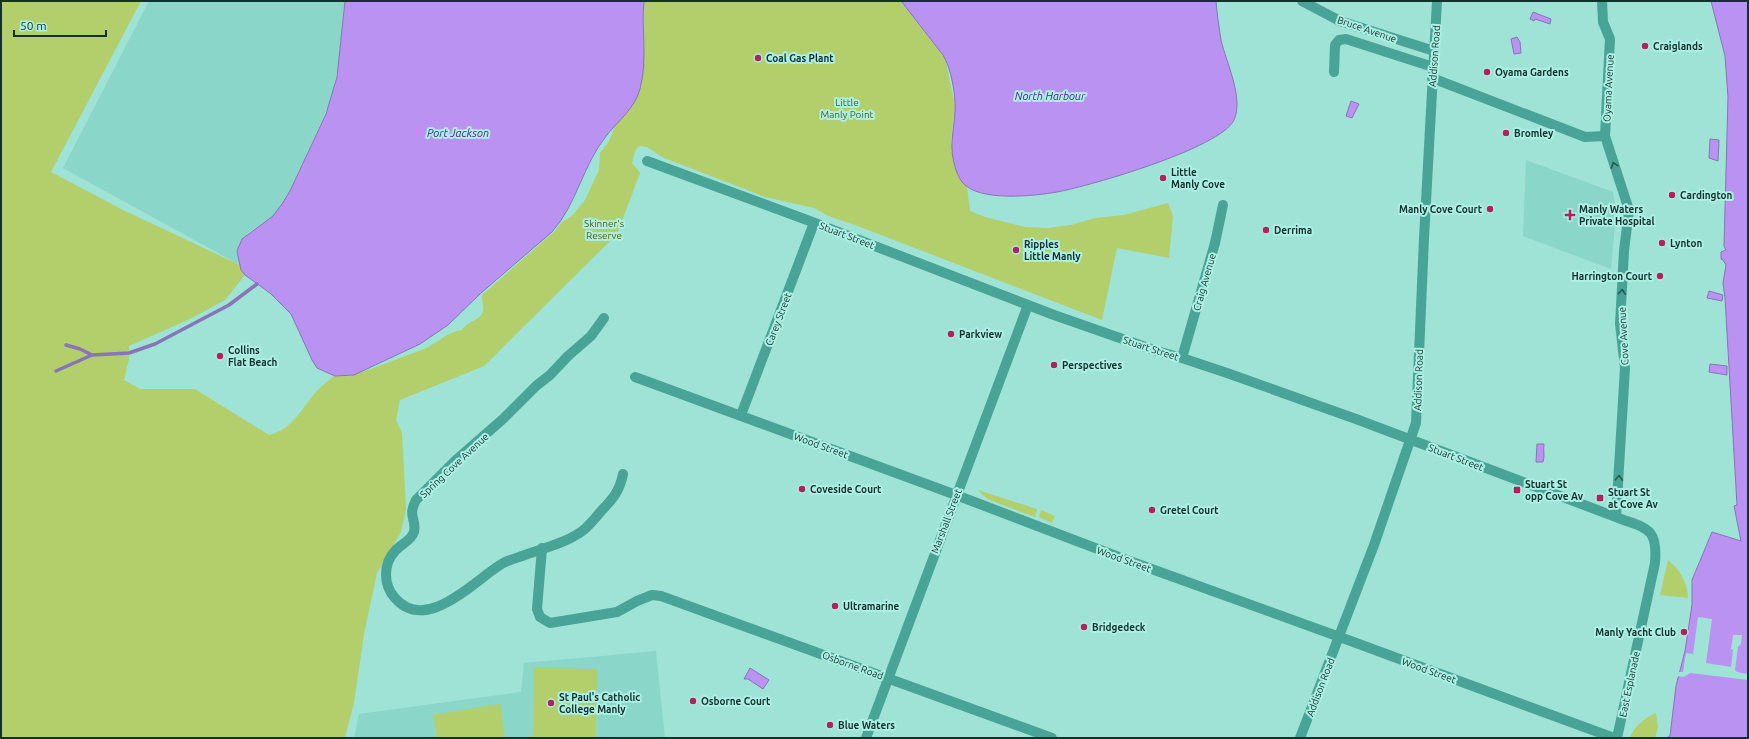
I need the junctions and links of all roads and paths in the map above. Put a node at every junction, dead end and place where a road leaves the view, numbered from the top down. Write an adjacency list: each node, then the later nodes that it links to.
1 (1302, 1): 4 (street, Bruce Avenue)
2 (1437, 1): 4 (street, Addison Road)
3 (1602, 1): 8 (street, Oyama Avenue)
4 (1434, 51): 5 (street, Addison Road)
5 (1433, 67): 6 (street, Bruce Avenue); 7 (street, Addison Road)
6 (1334, 72)
7 (1432, 78): 8 (street, Oyama Avenue); 17 (street, Addison Road)
8 (1605, 136): 20 (street, Cove Avenue, one-way to 8)
9 (647, 161): 11 (street, Stuart Street)
10 (1223, 205): 14 (street, Craig Avenue)
11 (814, 223): 12 (street, Stuart Street); 16 (street, Carey Street)
12 (1028, 304): 14 (street, Stuart Street); 19 (street, Marshall Street)
13 (604, 318): 22 (street, Spring Cove Avenue)
14 (1182, 358): 17 (street, Stuart Street)
15 (636, 377): 16 (street, Wood Street)
16 (741, 416): 19 (street, Wood Street)
17 (1411, 440): 20 (street, Stuart Street); 23 (street, Addison Road)
18 (622, 474): 22 (street, Spring Cove Avenue)
19 (956, 495): 23 (street, Wood Street); 24 (street, Marshall Street)
20 (1616, 517): 21 (street, Stuart Street)
21 (1653, 536): 29 (street, East Esplanade)
22 (542, 548): 24 (street, Osborne Road)
23 (1339, 636): 27 (street, Addison Road); 28 (street, Wood Street)
24 (888, 677): 25 (street, Marshall Street); 26 (street, Osborne Road)
25 (866, 738)
26 (1052, 738)
27 (1300, 738)
28 (1614, 738)
29 (1617, 738)

